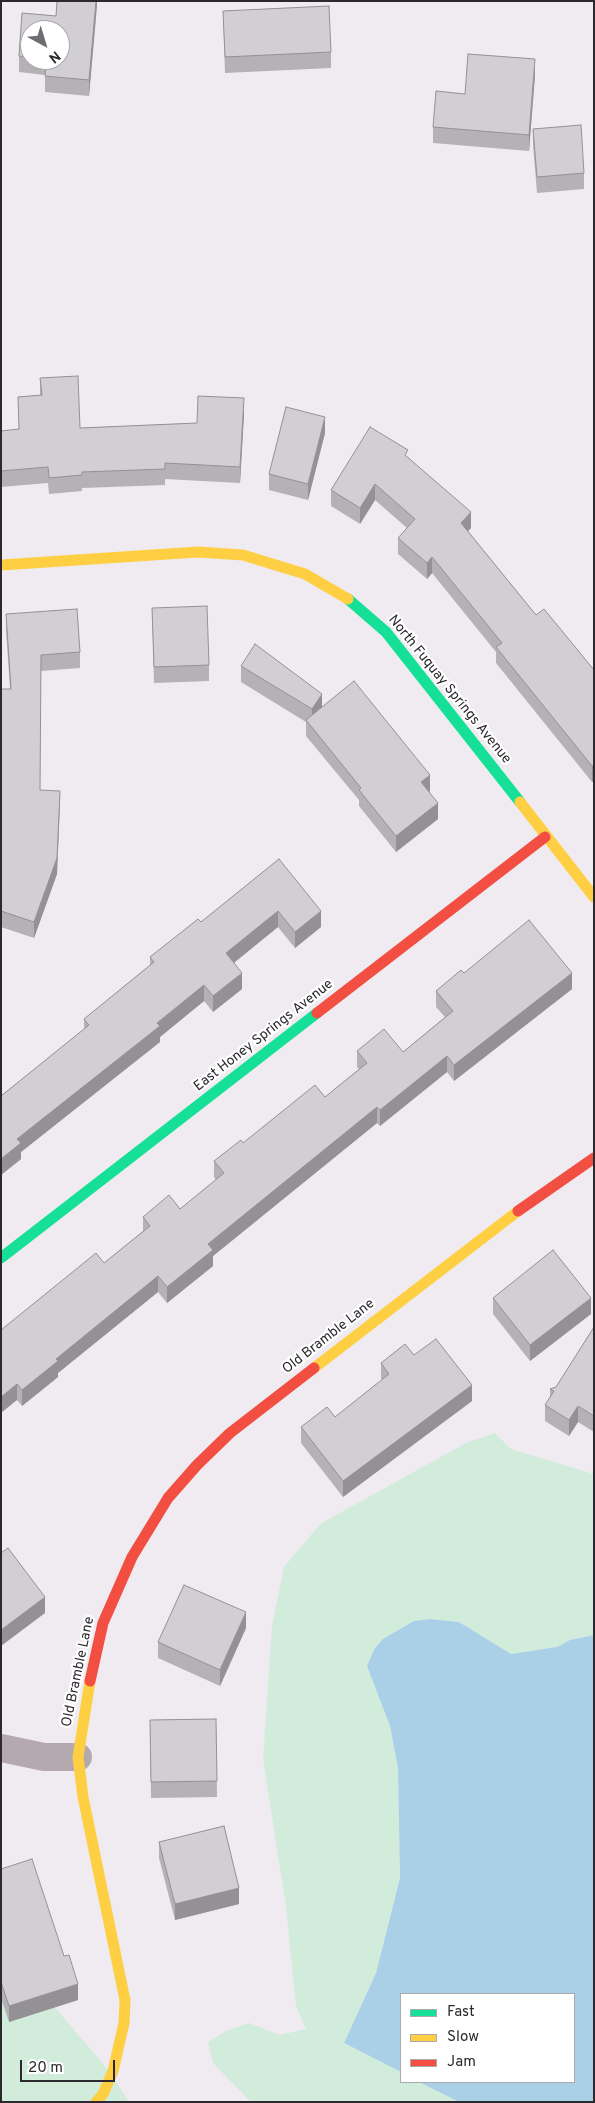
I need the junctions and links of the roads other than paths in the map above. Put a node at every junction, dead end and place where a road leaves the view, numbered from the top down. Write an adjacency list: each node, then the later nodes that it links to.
1 (1, 565): 2 (street, North Fuquay Springs Avenue)
2 (545, 837): 3 (street, North Fuquay Springs Avenue); 5 (street, East Honey Springs Avenue)
3 (594, 896)
4 (594, 1158): 7 (street, Old Bramble Lane)
5 (1, 1258)
6 (1, 1748): 7 (street)
7 (78, 1757): 8 (street, Old Bramble Lane)
8 (96, 2102)

